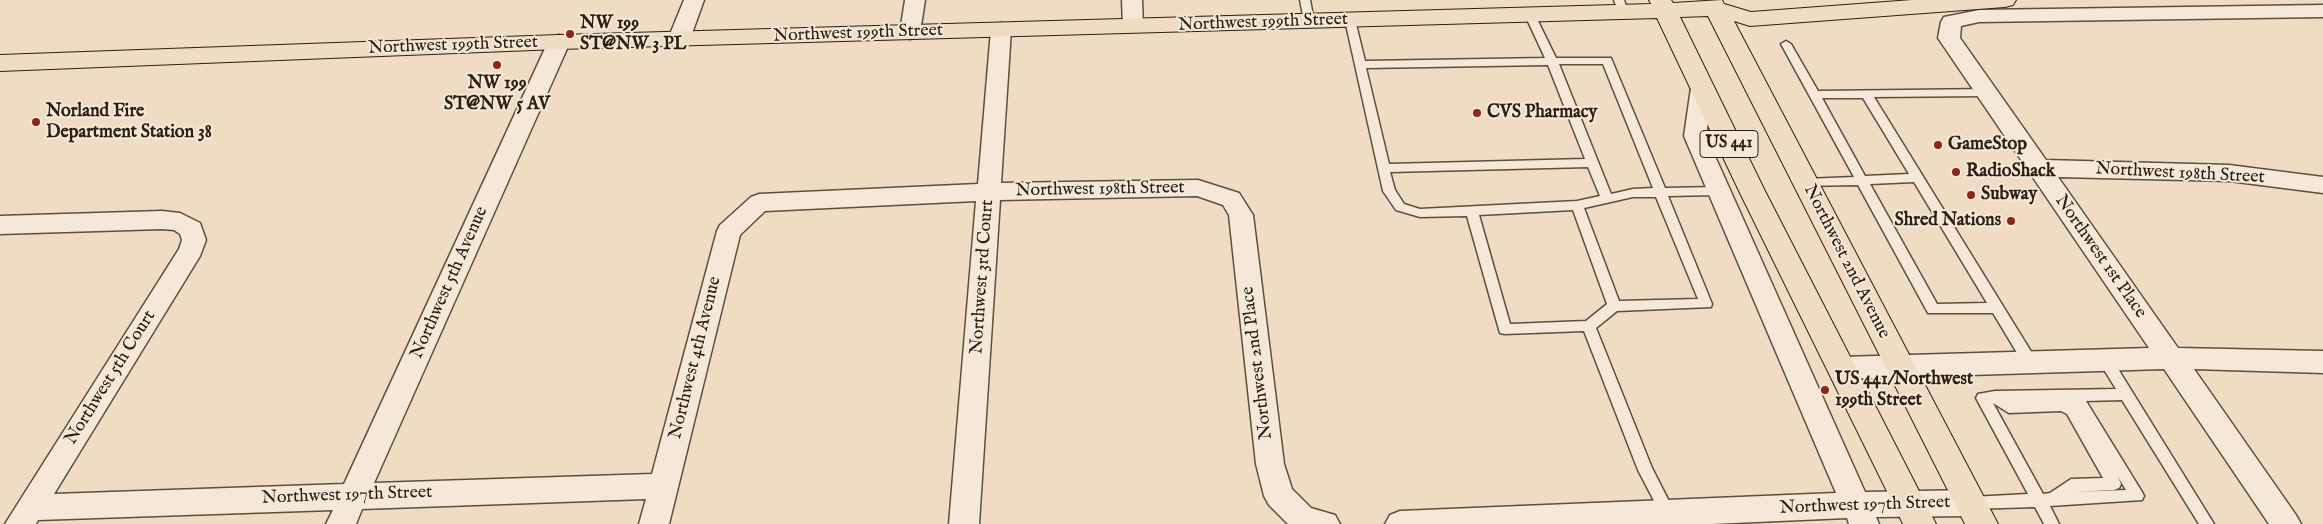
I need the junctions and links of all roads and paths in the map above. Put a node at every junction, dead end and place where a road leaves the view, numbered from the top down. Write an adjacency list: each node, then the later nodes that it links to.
1 (694, 0): 15 (street)
2 (915, 0): 14 (street)
3 (1132, 0): 12 (street)
4 (2005, 0): 5 (main road, Northwest 199th Street)
5 (1718, 3): 7 (main road, Northwest 199th Street); 30 (main road, Northwest 2nd Avenue / US 441)
6 (1621, 6): 7 (main road, Northwest 199th Street); 10 (main road, Northwest 199th Street)
7 (1662, 6): 21 (main road, US 441)
8 (1307, 11): 11 (main road, Northwest 199th Street); 12 (main road, Northwest 199th Street)
9 (2323, 11): 22 (street, Northwest 1st Place)
10 (1530, 15): 11 (main road, Northwest 199th Street); 18 (lane)
11 (1350, 20): 20 (lane)
12 (1133, 26): 13 (main road, Northwest 199th Street)
13 (1001, 30): 14 (main road, Northwest 199th Street); 32 (street, Northwest 3rd Court)
14 (910, 32): 15 (main road, Northwest 199th Street)
15 (679, 39): 16 (main road, Northwest 199th Street)
16 (558, 42): 19 (main road, Northwest 199th Street); 54 (street, Northwest 5th Avenue)
17 (1786, 44): 24 (lane)
18 (1552, 61): 20 (lane); 25 (lane); 33 (lane)
19 (0, 63)
20 (1360, 65): 26 (lane)
21 (1702, 88): 34 (street); 49 (main road, US 441)
22 (1986, 92): 23 (lane); 27 (street, Northwest 1st Place)
23 (1866, 94): 24 (lane); 28 (lane)
24 (1814, 95): 29 (lane)
25 (1592, 163): 26 (lane); 36 (lane)
26 (1384, 168): 39 (lane)
27 (2038, 168): 31 (street, Northwest 198th Street); 44 (street, Northwest 1st Place)
28 (1917, 178): 29 (lane); 42 (lane)
29 (1861, 180): 30 (lane); 42 (lane)
30 (1805, 183): 48 (main road, Northwest 2nd Avenue / US 441)
31 (2323, 185)
32 (990, 192): 35 (street, Northwest 198th Street); 37 (street, Northwest 198th Street); 64 (street, Northwest 3rd Court)
33 (1661, 192): 34 (lane); 36 (lane); 41 (lane)
34 (1718, 192): 58 (street)
35 (1231, 199): 61 (street, Northwest 2nd Place)
36 (1607, 199): 38 (lane)
37 (759, 203): 53 (street, Northwest 4th Avenue)
38 (1577, 205): 39 (lane); 41 (lane)
39 (1472, 210): 43 (lane)
40 (0, 225): 60 (street, Northwest 5th Court)
41 (1614, 306): 43 (lane)
42 (1996, 308): 46 (lane)
43 (1589, 326): 56 (lane)
44 (2170, 358): 45 (street); 47 (street); 68 (street, Northwest 1st Place)
45 (2105, 360): 46 (street); 50 (lane)
46 (2030, 362): 48 (street)
47 (2323, 362)
48 (1900, 366): 49 (street); 59 (main road, Northwest 2nd Avenue / US 441)
49 (1841, 368): 57 (main road, US 441)
50 (2126, 394): 51 (lane); 67 (lane)
51 (2076, 396): 52 (lane); 55 (lane)
52 (1995, 397): 55 (lane); 55 (lane)
53 (664, 486): 54 (street, Northwest 197th Street); 63 (street, Northwest 4th Avenue)
54 (354, 496): 60 (street, Northwest 197th Street); 62 (street, Northwest 5th Avenue)
55 (2046, 500): 59 (lane); 66 (lane)
56 (1668, 513): 58 (street, Northwest 197th Street); 65 (street, Northwest 197th Street)
57 (1915, 513): 58 (street, Northwest 197th Street); 59 (street, Northwest 197th Street)
58 (1860, 514)
59 (1977, 514)
60 (25, 516)
61 (1314, 521)
62 (342, 524)
63 (654, 524)
64 (964, 524)
65 (1400, 524)
66 (2052, 524)
67 (2207, 524)
68 (2286, 524)

